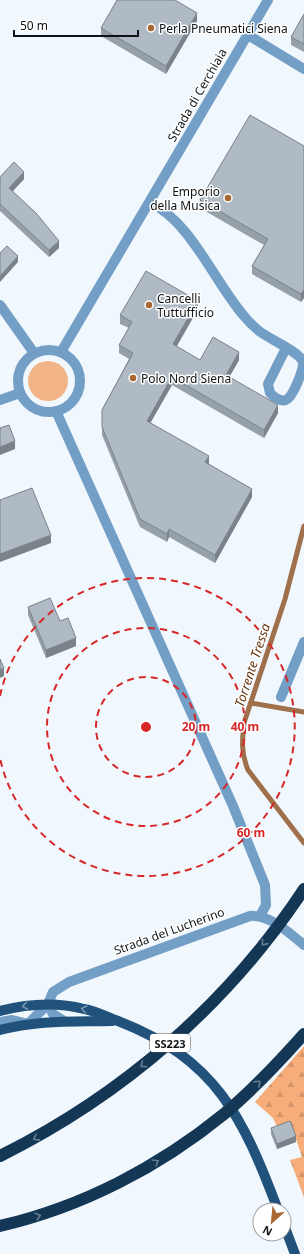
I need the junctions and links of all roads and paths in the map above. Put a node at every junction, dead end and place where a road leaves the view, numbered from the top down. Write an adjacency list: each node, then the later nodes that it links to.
1 (268, 0): 2 (street, Strada di Cerchiaia)
2 (248, 35): 3 (street); 4 (street, Strada di Cerchiaia)
3 (304, 69)
4 (150, 204): 6 (street); 7 (street, Strada di Cerchiaia)
5 (0, 305): 8 (street)
6 (286, 348): 6 (street)
7 (61, 352): 8 (street); 11 (street)
8 (34, 353): 9 (street)
9 (20, 393): 10 (street); 11 (street)
10 (0, 400)
11 (56, 411): 15 (street)
12 (304, 642): 13 (street)
13 (281, 697)
14 (304, 889): 25 (highway, SS223, one-way to 25)
15 (260, 916): 16 (street); 17 (street, Strada del Lucherino)
16 (304, 945)
17 (48, 1004): 18 (main road, one-way to 18); 20 (street); 21 (main road, one-way to 17); 22 (street, Strada del Lucherino)
18 (1, 1010)
19 (0, 1022): 22 (street)
20 (64, 1022): 21 (main road); 22 (main road)
21 (118, 1022): 26 (main road)
22 (28, 1024): 23 (main road)
23 (0, 1030)
24 (304, 1034): 27 (highway, one-way to 24)
25 (0, 1156)
26 (275, 1202)
27 (0, 1226)
28 (291, 1242): 29 (main road)
29 (296, 1254)

